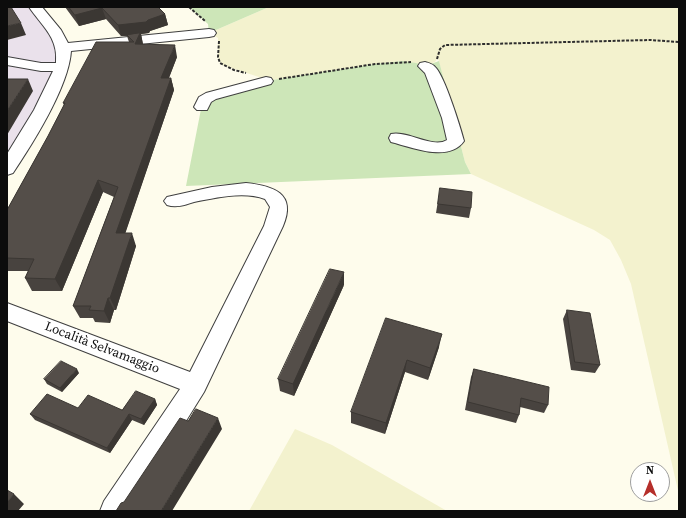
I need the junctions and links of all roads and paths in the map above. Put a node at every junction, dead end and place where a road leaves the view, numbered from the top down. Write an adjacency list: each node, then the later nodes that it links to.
1 (35, 7): 5 (street)
2 (189, 7): 3 (path)
3 (210, 33): 5 (street); 9 (path)
4 (679, 42): 8 (path)
5 (63, 48): 7 (street)
6 (7, 61): 7 (street)
7 (62, 66): 12 (street)
8 (425, 66): 9 (path); 11 (street)
9 (266, 81): 10 (street)
10 (202, 107)
11 (397, 138)
12 (7, 169)
13 (173, 201): 15 (street)
14 (7, 312): 15 (street, Località Selvamaggio)
15 (196, 385): 16 (street)
16 (114, 511)

